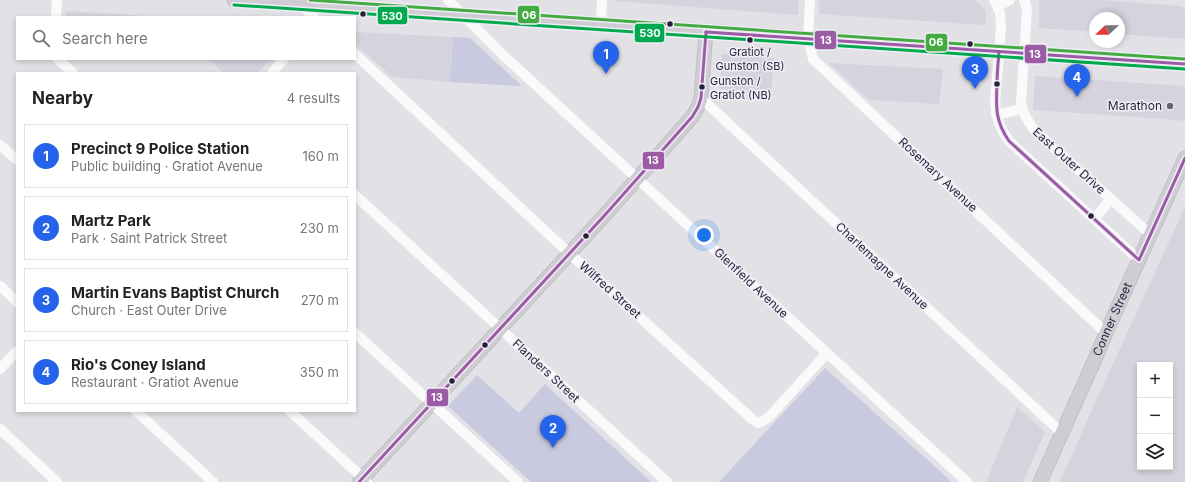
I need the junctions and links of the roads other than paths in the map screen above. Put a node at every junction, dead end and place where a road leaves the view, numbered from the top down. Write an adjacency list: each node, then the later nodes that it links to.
1 (57, 0): 10 (street)
2 (234, 0): 8 (main road)
3 (448, 0): 12 (street, Glenfield Avenue)
4 (602, 0): 13 (street)
5 (810, 0): 15 (street, Rosemary Avenue)
6 (1010, 0): 9 (street)
7 (1024, 0): 17 (street, East Outer Drive)
8 (298, 2): 11 (street); 12 (main road)
9 (996, 3): 16 (street)
10 (56, 16)
11 (313, 16)
12 (464, 16): 13 (main road); 30 (street, Glenfield Avenue)
13 (601, 25): 14 (main road)
14 (706, 32): 15 (main road); 24 (main road)
15 (808, 38): 16 (main road); 40 (street, Rosemary Avenue)
16 (999, 52): 17 (main road); 26 (street)
17 (1024, 53): 21 (main road); 25 (street, East Outer Drive)
18 (356, 55): 35 (street, Wilfred Street)
19 (59, 60): 22 (street)
20 (283, 60): 23 (street)
21 (1185, 64)
22 (72, 72)
23 (273, 72)
24 (701, 98): 30 (main road); 49 (street, Charlemagne Avenue)
25 (1022, 109): 26 (street); 32 (street, East Outer Drive)
26 (996, 115): 33 (street)
27 (0, 145): 29 (street)
28 (1185, 158): 34 (main road, Conner Street)
29 (16, 159)
30 (638, 179): 35 (main road); 43 (street, Glenfield Avenue)
31 (356, 196): 39 (street, Flanders Street)
32 (1111, 199): 33 (street); 34 (street, East Outer Drive)
33 (1094, 219): 36 (street)
34 (1150, 234): 36 (main road, Conner Street)
35 (570, 254): 39 (main road); 43 (street, Wilfred Street)
36 (1139, 260): 40 (main road, Conner Street)
37 (0, 286): 38 (street)
38 (16, 301)
39 (501, 329): 45 (main road); 54 (street, Flanders Street)
40 (1106, 333): 49 (main road, Conner Street)
41 (356, 334): 45 (street)
42 (16, 352): 44 (street)
43 (827, 353): 55 (street, Glenfield Avenue)
44 (0, 369)
45 (432, 403): 50 (main road); 53 (street)
46 (137, 412): 52 (street)
47 (291, 412): 50 (street)
48 (0, 430): 51 (street)
49 (1062, 433): 56 (main road, Conner Street)
50 (363, 481)
51 (57, 482)
52 (213, 482)
53 (518, 482)
54 (667, 482)
55 (968, 482)
56 (1040, 482)

